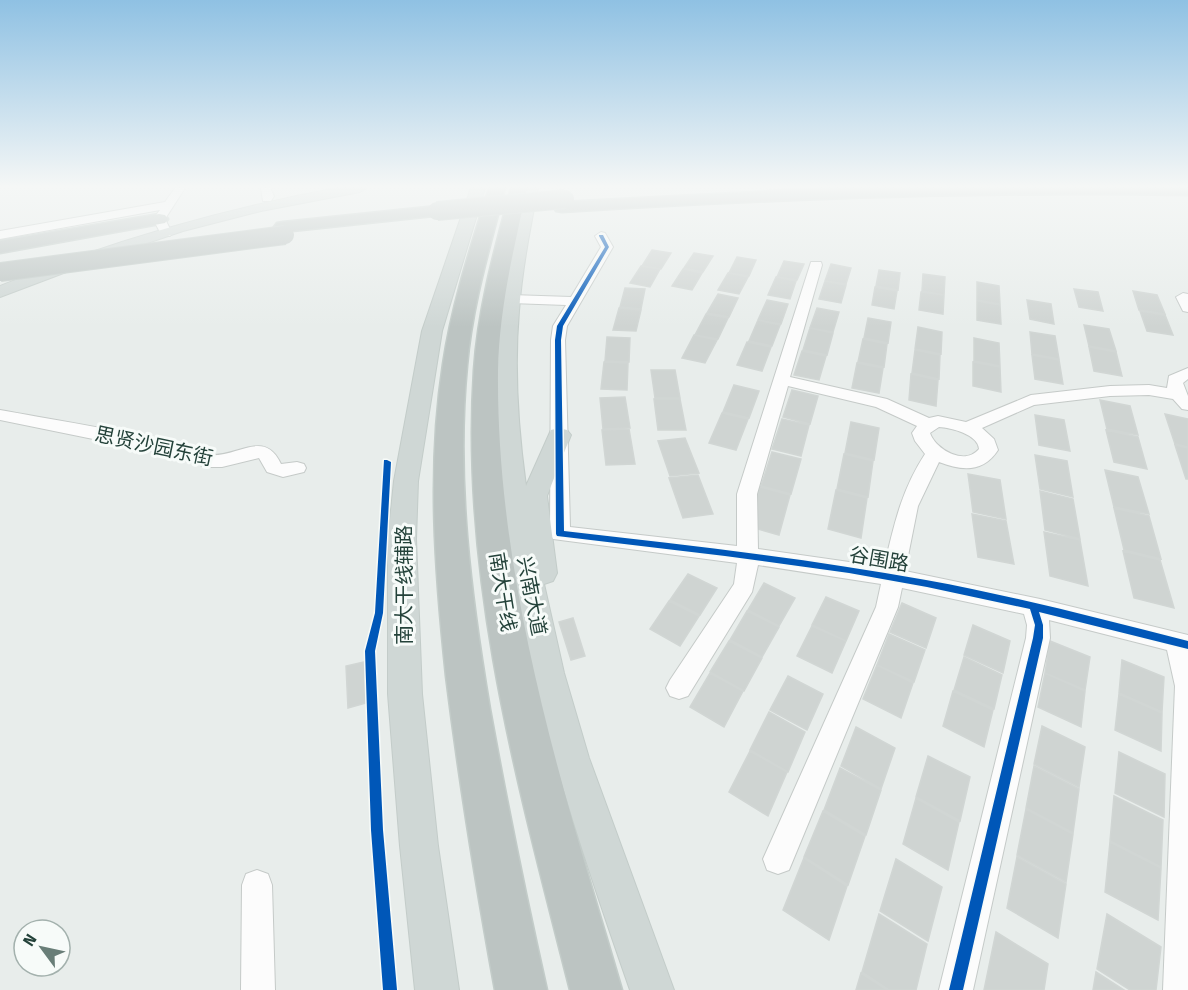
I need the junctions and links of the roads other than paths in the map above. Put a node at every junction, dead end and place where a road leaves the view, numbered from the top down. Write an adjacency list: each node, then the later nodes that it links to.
1 (84, 234): 10 (highway)
2 (136, 234): 14 (main road)
3 (256, 234): 11 (highway)
4 (262, 234): 13 (highway, bridge)
5 (463, 234): 35 (main road, 南大干线辅路)
6 (484, 234): 36 (highway)
7 (508, 234): 37 (highway, 南大干线)
8 (523, 234): 15 (main road, 兴南大道)
9 (601, 236): 16 (street)
10 (0, 247)
11 (0, 264)
12 (816, 265): 18 (street)
13 (0, 272)
14 (0, 292)
15 (511, 299): 16 (street); 31 (main road, 兴南大道)
16 (574, 301): 23 (street)
17 (1188, 373): 19 (street)
18 (782, 380): 21 (street); 26 (street)
19 (1183, 400): 22 (street)
20 (0, 416): 25 (street, 思贤沙园东街)
21 (928, 424): 22 (street); 24 (street)
22 (969, 427): 24 (street)
23 (559, 435): 26 (street, 谷围路); 31 (main road)
24 (935, 453): 27 (street)
25 (297, 468)
26 (749, 555): 27 (street, 谷围路); 30 (street)
27 (892, 577): 28 (street, 谷围路); 32 (street)
28 (1034, 608): 29 (street, 谷围路); 39 (street)
29 (1182, 643): 40 (street)
30 (679, 688)
31 (591, 820): 38 (main road, 兴南大道)
32 (778, 859)
33 (257, 885): 34 (street)
34 (258, 990)
35 (437, 990)
36 (520, 990)
37 (596, 990)
38 (652, 990)
39 (956, 990)
40 (1180, 990)

